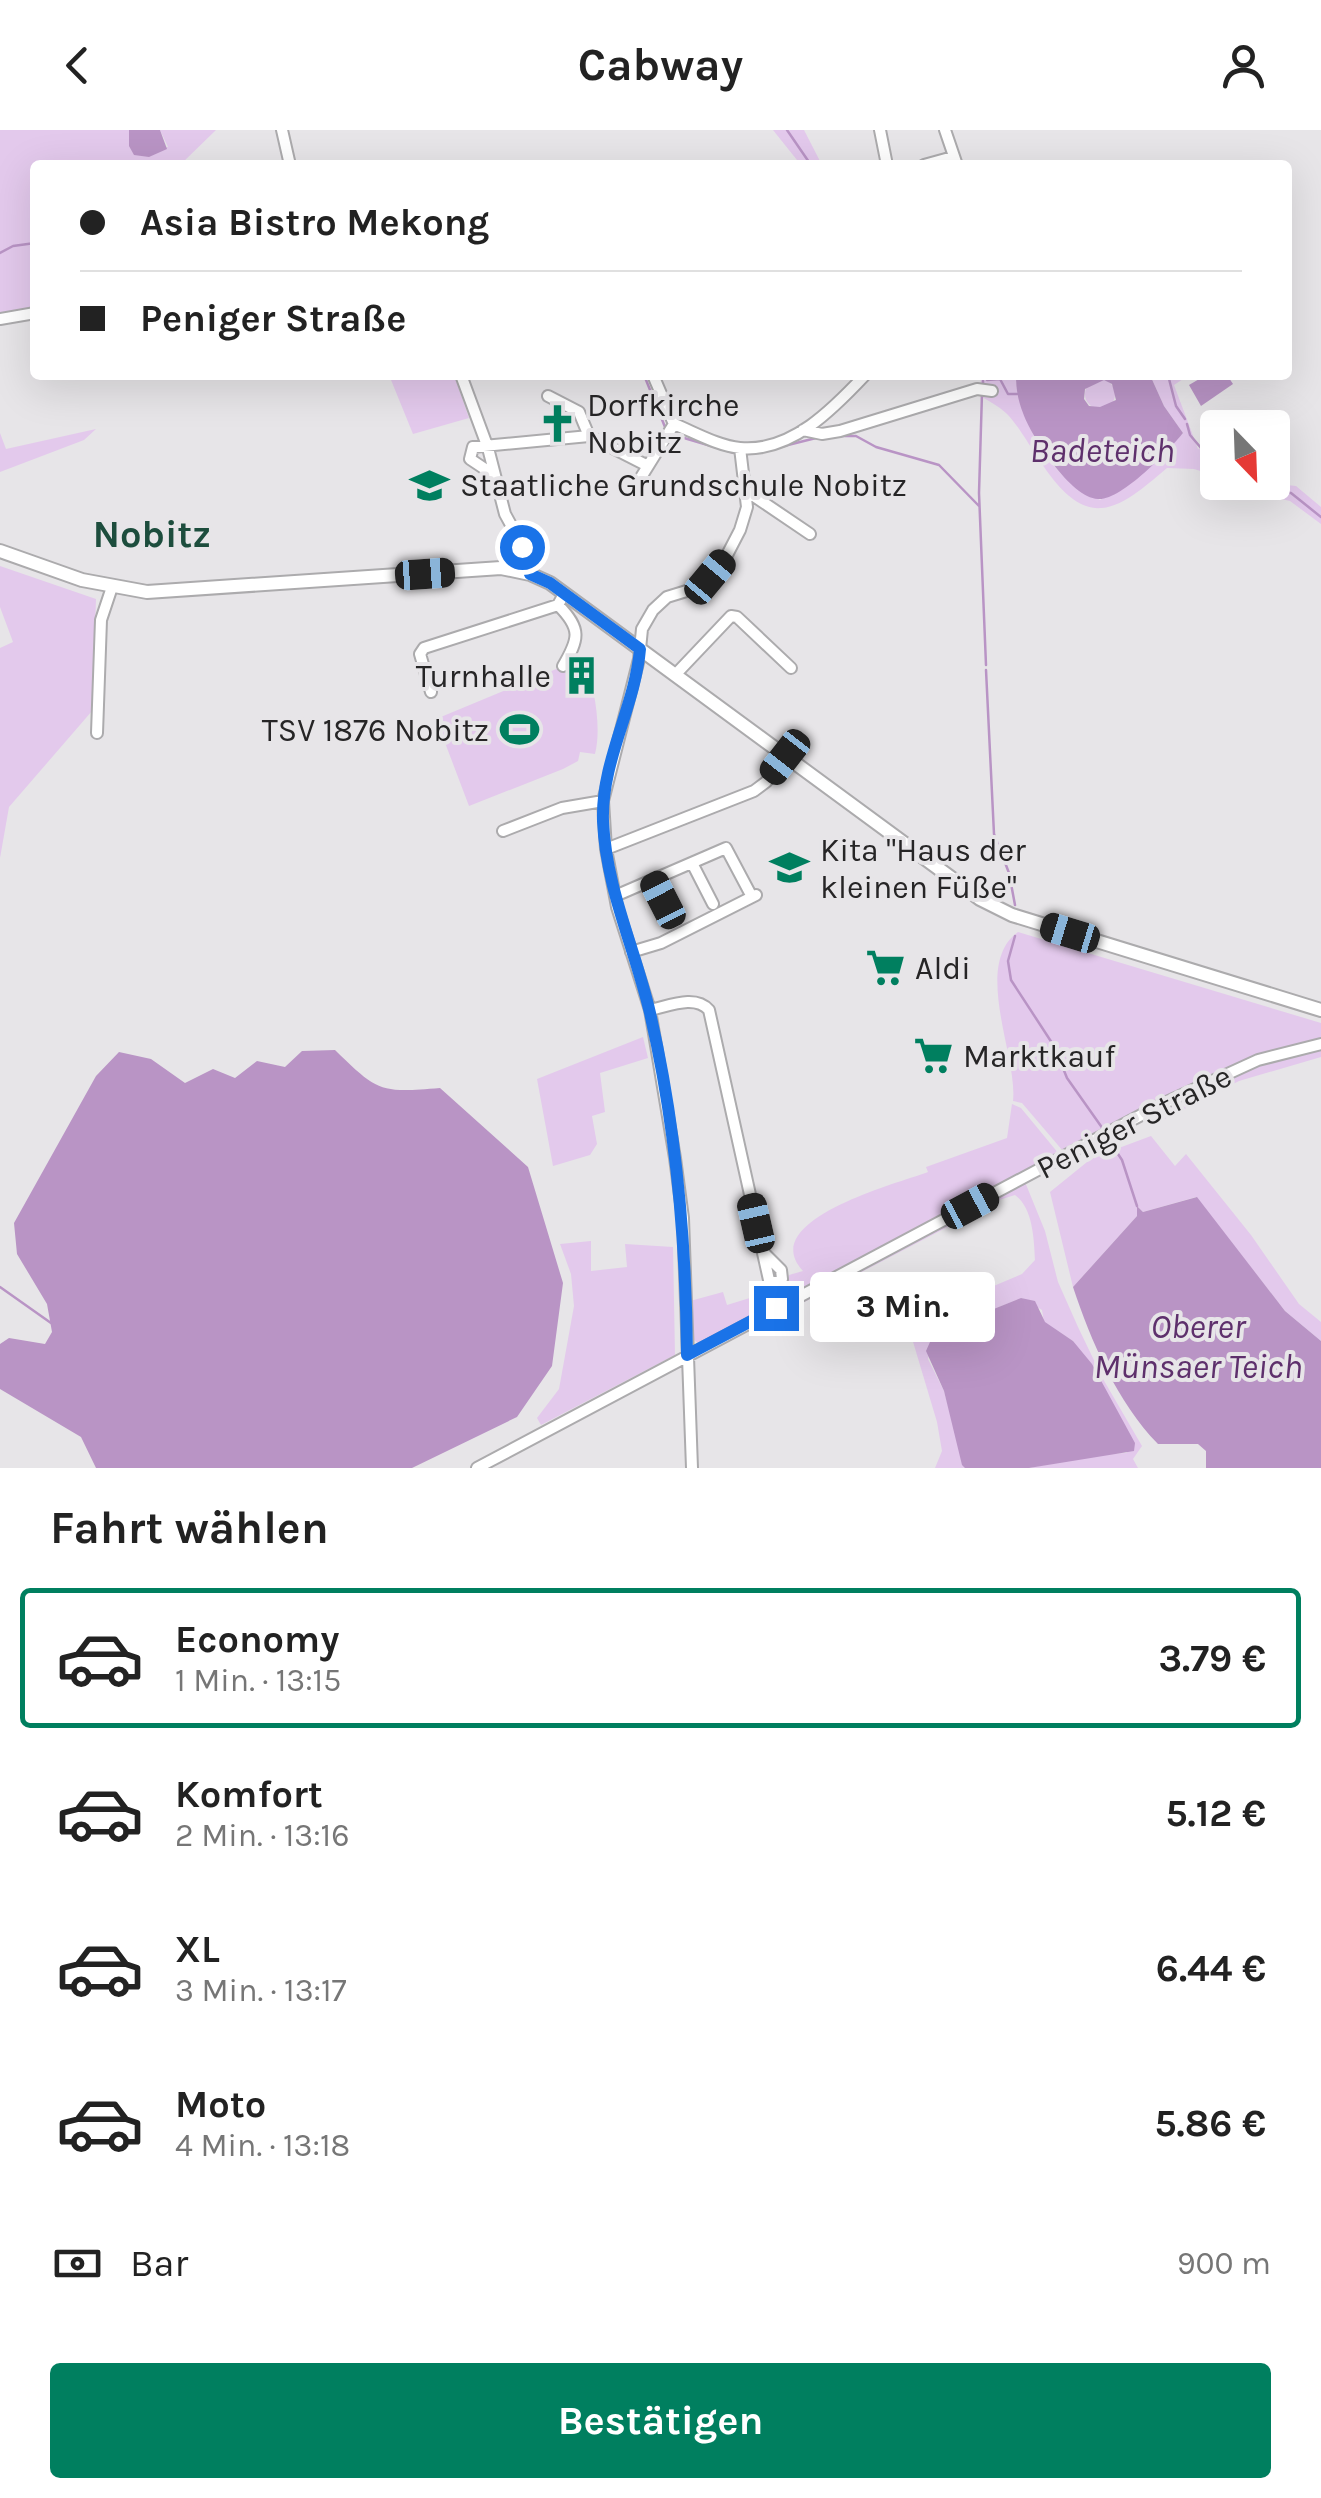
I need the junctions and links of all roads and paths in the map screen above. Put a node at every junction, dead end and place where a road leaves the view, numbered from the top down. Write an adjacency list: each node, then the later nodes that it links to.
1 (282, 130): 4 (street)
2 (880, 130): 5 (street)
3 (946, 130): 6 (street)
4 (289, 160)
5 (886, 160)
6 (955, 160)
7 (30, 314): 8 (street)
8 (0, 319)
9 (463, 380): 17 (street)
10 (654, 380): 14 (street)
11 (860, 380): 15 (street)
12 (992, 391): 15 (street)
13 (548, 396): 16 (street)
14 (670, 430): 18 (street); 19 (street)
15 (803, 430): 18 (street)
16 (589, 436): 17 (street); 19 (street)
17 (488, 448): 20 (street); 20 (street)
18 (740, 452): 22 (street)
19 (648, 466): 21 (street)
20 (494, 475): 25 (street)
21 (635, 487)
22 (745, 490): 23 (street); 28 (street)
23 (810, 534)
24 (0, 551): 26 (main road)
25 (530, 574): 26 (main road); 27 (main road)
26 (112, 587): 33 (street)
27 (561, 599): 28 (main road); 29 (street); 32 (street)
28 (640, 649): 31 (main road); 35 (street)
29 (562, 666)
30 (790, 668): 31 (street)
31 (675, 676): 34 (main road)
32 (432, 692)
33 (97, 734)
34 (785, 757): 37 (street); 45 (main road)
35 (603, 802): 36 (street); 37 (street)
36 (503, 831)
37 (606, 849): 40 (street)
38 (692, 862): 39 (street); 41 (street); 43 (street)
39 (653, 880): 40 (street); 42 (street)
40 (615, 896): 43 (street)
41 (712, 904)
42 (673, 920)
43 (631, 952): 44 (street)
44 (650, 1010): 47 (street); 48 (street)
45 (1321, 1010)
46 (1321, 1044): 48 (street, Peniger Straße)
47 (762, 1252)
48 (687, 1355): 49 (street, Peniger Straße); 50 (street)
49 (476, 1468)
50 (692, 1468)

